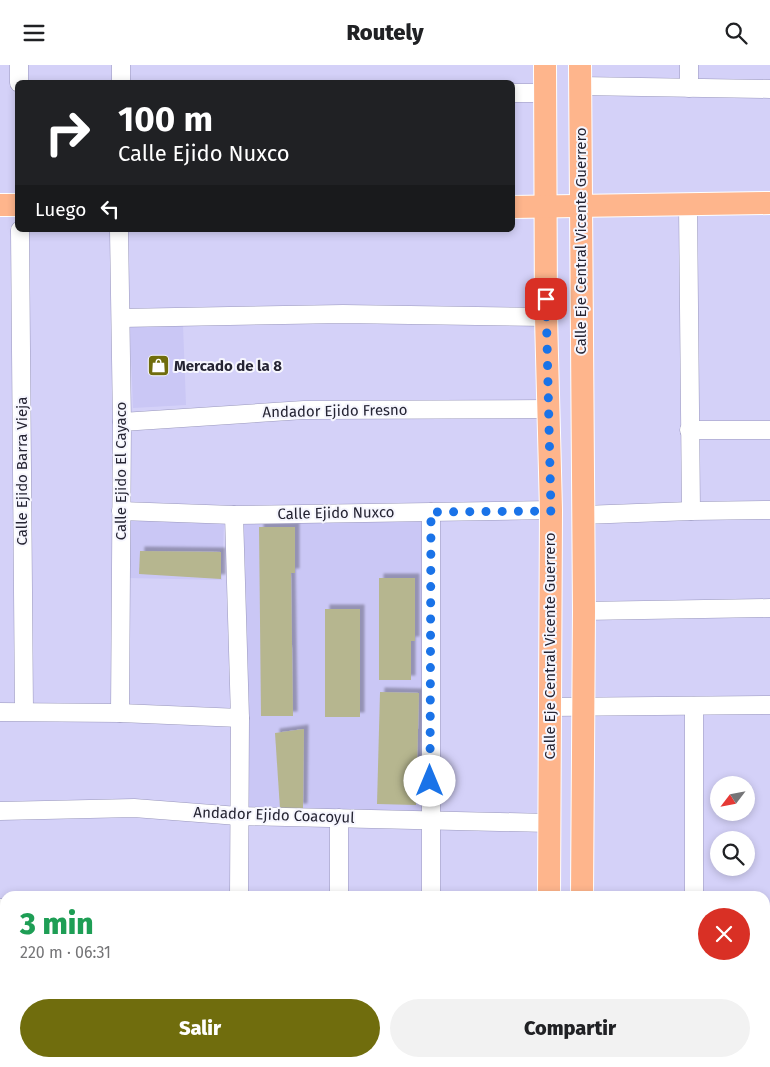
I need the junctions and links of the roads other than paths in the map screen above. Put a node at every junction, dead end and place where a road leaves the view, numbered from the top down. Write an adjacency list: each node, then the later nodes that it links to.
1 (19, 65): 6 (street)
2 (121, 65): 7 (street)
3 (545, 65): 11 (main road, Calle Eje Central Vicente Guerrero)
4 (689, 65): 8 (street)
5 (580, 75): 8 (street); 18 (main road, Calle Eje Central Vicente Guerrero)
6 (19, 80)
7 (121, 80)
8 (689, 88): 9 (street)
9 (770, 89)
10 (515, 93): 11 (street)
11 (545, 93): 17 (main road, Calle Eje Central Vicente Guerrero)
12 (770, 203): 15 (main road)
13 (0, 205): 14 (main road)
14 (15, 205)
15 (688, 205): 18 (main road); 25 (street)
16 (515, 207): 17 (main road)
17 (546, 207): 18 (main road); 21 (main road, Calle Eje Central Vicente Guerrero)
18 (581, 207): 33 (main road, Calle Eje Central Vicente Guerrero)
19 (20, 232): 40 (street, Calle Ejido Barra Vieja)
20 (119, 232): 22 (street, Calle Ejido El Cayaco)
21 (546, 317): 22 (street); 23 (main road, Calle Eje Central Vicente Guerrero)
22 (121, 318): 24 (street, Calle Ejido El Cayaco)
23 (548, 409): 24 (street, Andador Ejido Fresno); 29 (main road, Calle Eje Central Vicente Guerrero)
24 (122, 422): 28 (street, Calle Ejido El Cayaco)
25 (689, 430): 26 (street); 30 (street)
26 (770, 430)
27 (770, 510): 30 (street)
28 (121, 511): 32 (street, Calle Ejido Nuxco); 42 (street, Calle Ejido El Cayaco)
29 (551, 511): 31 (street, Calle Ejido Nuxco); 38 (main road, Calle Eje Central Vicente Guerrero)
30 (691, 511): 33 (street)
31 (431, 512): 32 (street, Calle Ejido Nuxco); 47 (street)
32 (234, 515): 43 (street)
33 (583, 515): 35 (main road, Calle Eje Central Vicente Guerrero)
34 (770, 608): 35 (street)
35 (584, 611): 39 (main road, Calle Eje Central Vicente Guerrero)
36 (770, 705): 37 (street)
37 (694, 706): 39 (street); 54 (street)
38 (550, 707): 39 (street); 48 (main road, Calle Eje Central Vicente Guerrero)
39 (583, 707): 53 (main road, Calle Eje Central Vicente Guerrero)
40 (24, 711): 41 (street); 42 (street)
41 (0, 712)
42 (120, 713): 43 (street)
43 (240, 718): 45 (street)
44 (0, 811): 45 (street, Andador Ejido Coacoyul)
45 (238, 816): 46 (street, Andador Ejido Coacoyul); 49 (street)
46 (339, 818): 47 (street, Andador Ejido Coacoyul); 50 (street)
47 (430, 820): 48 (street, Andador Ejido Coacoyul); 51 (street)
48 (548, 823): 52 (main road, Calle Eje Central Vicente Guerrero)
49 (239, 891)
50 (339, 891)
51 (431, 891)
52 (549, 891)
53 (582, 891)
54 (694, 891)

